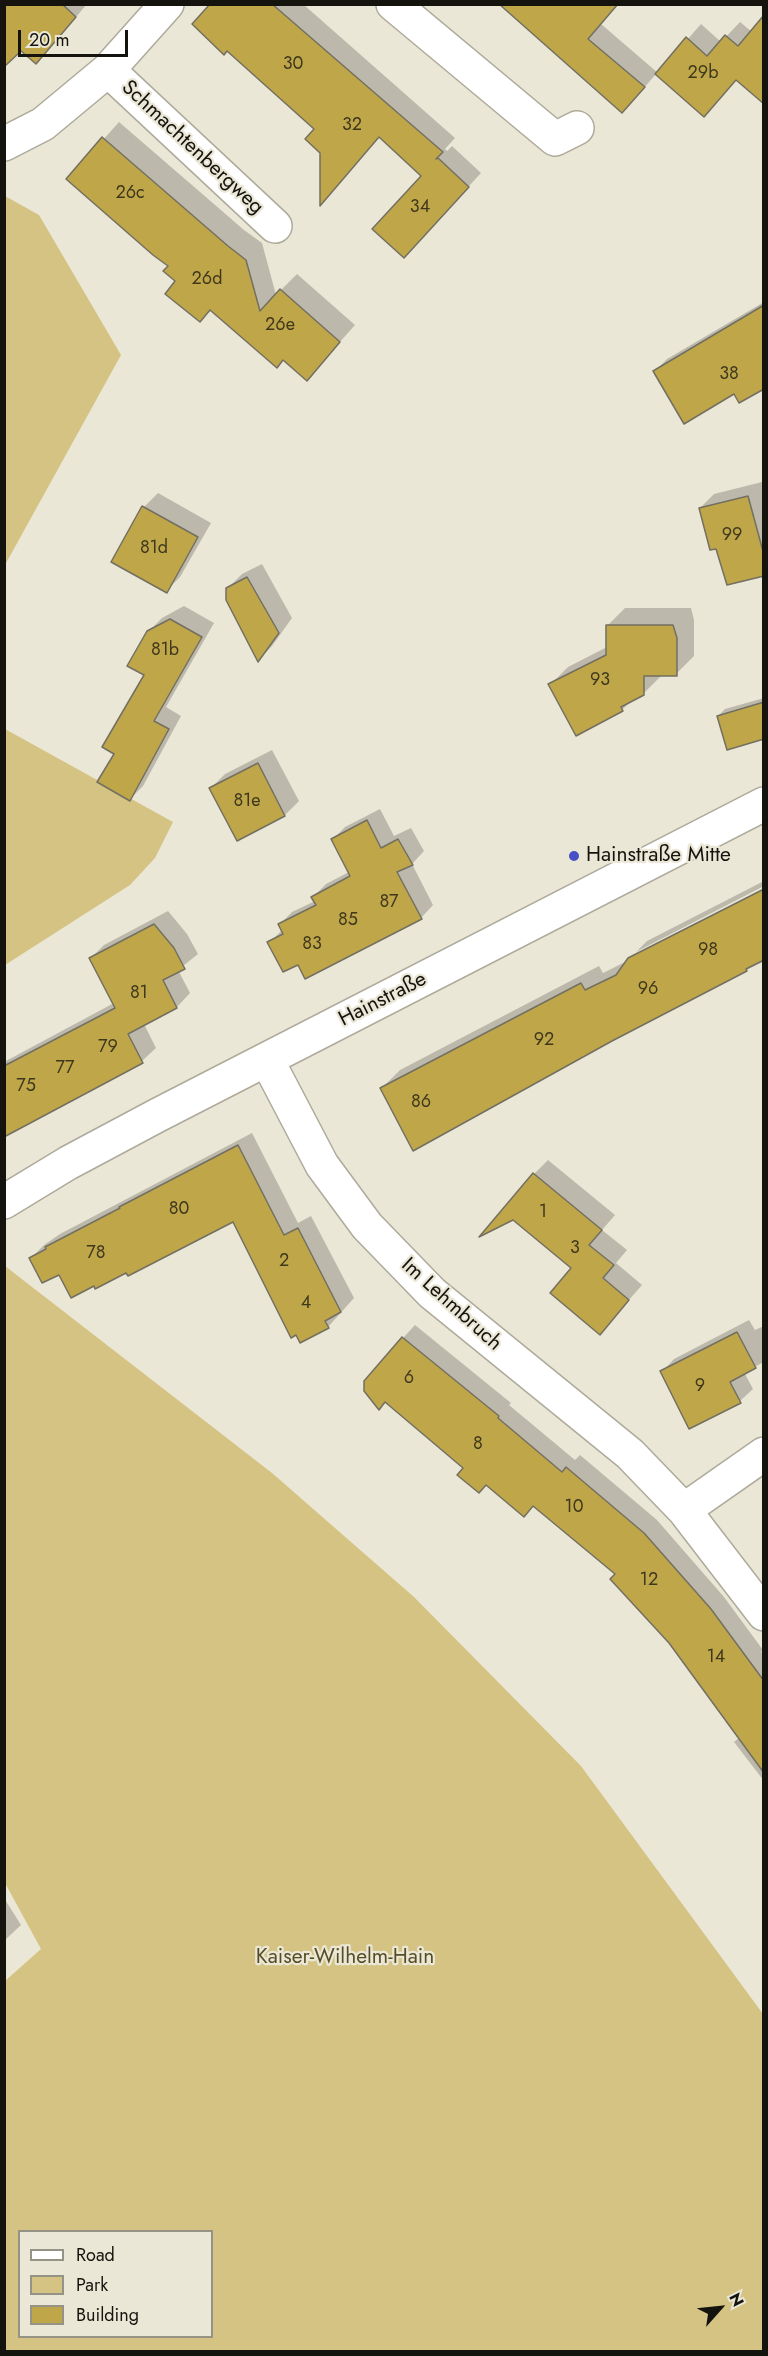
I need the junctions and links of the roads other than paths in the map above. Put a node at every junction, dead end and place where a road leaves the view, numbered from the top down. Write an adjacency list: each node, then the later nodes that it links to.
1 (167, 4): 3 (street, Schmachtenbergweg)
2 (393, 4): 4 (street)
3 (108, 70): 5 (street, Schmachtenbergweg); 6 (street, Schmachtenbergweg)
4 (577, 128)
5 (4, 144)
6 (276, 226)
7 (764, 804): 8 (street, Hainstraße)
8 (267, 1060): 9 (street, Hainstraße); 11 (street, Im Lehmbruch)
9 (4, 1202)
10 (764, 1454): 11 (street)
11 (684, 1510): 12 (street, Im Lehmbruch)
12 (764, 1614)

